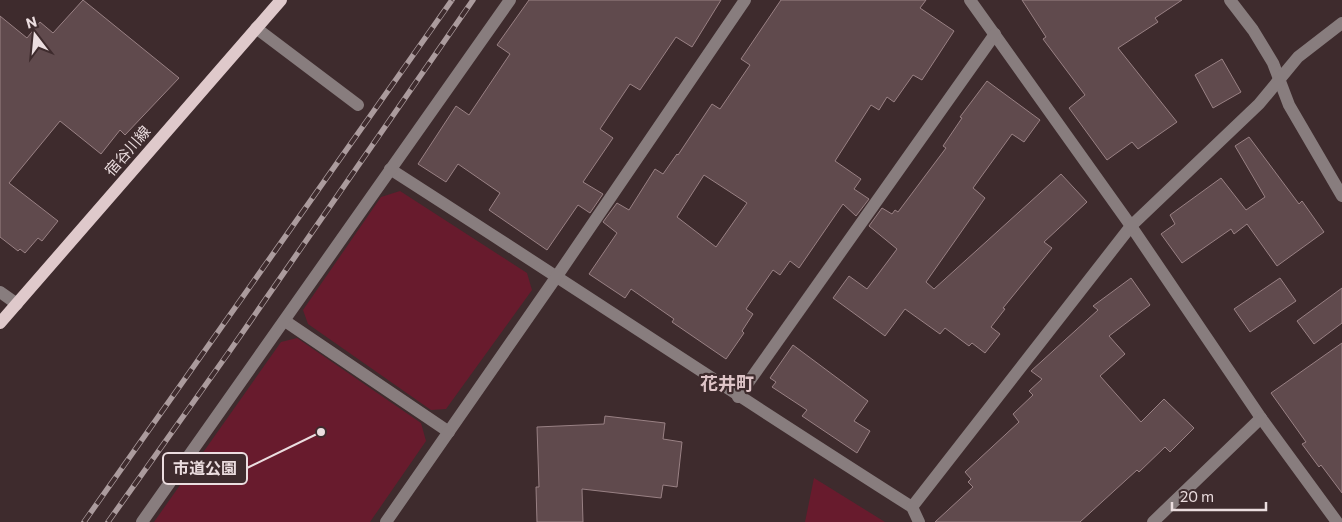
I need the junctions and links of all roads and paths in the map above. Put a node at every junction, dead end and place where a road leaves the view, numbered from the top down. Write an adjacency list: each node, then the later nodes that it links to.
1 (280, 0): 7 (main road, 宿谷川線)
2 (510, 0): 11 (street)
3 (745, 0): 14 (street)
4 (970, 0): 8 (street)
5 (1230, 0): 9 (street)
6 (1342, 23): 9 (street)
7 (256, 28): 10 (street); 16 (main road, 宿谷川線)
8 (995, 34): 13 (street); 19 (street)
9 (1279, 79): 12 (street); 13 (street)
10 (358, 106)
11 (390, 170): 14 (street); 17 (street)
12 (1342, 196)
13 (1131, 226): 20 (street); 22 (street)
14 (557, 276): 19 (street); 21 (street)
15 (0, 292): 16 (street)
16 (16, 304): 18 (main road, 宿谷川線)
17 (286, 321): 21 (street); 23 (street)
18 (0, 323)
19 (738, 397): 22 (street)
20 (1262, 418): 26 (street); 27 (street)
21 (449, 432): 24 (street)
22 (912, 507): 25 (street)
23 (142, 522)
24 (386, 522)
25 (919, 522)
26 (1153, 522)
27 (1337, 522)

